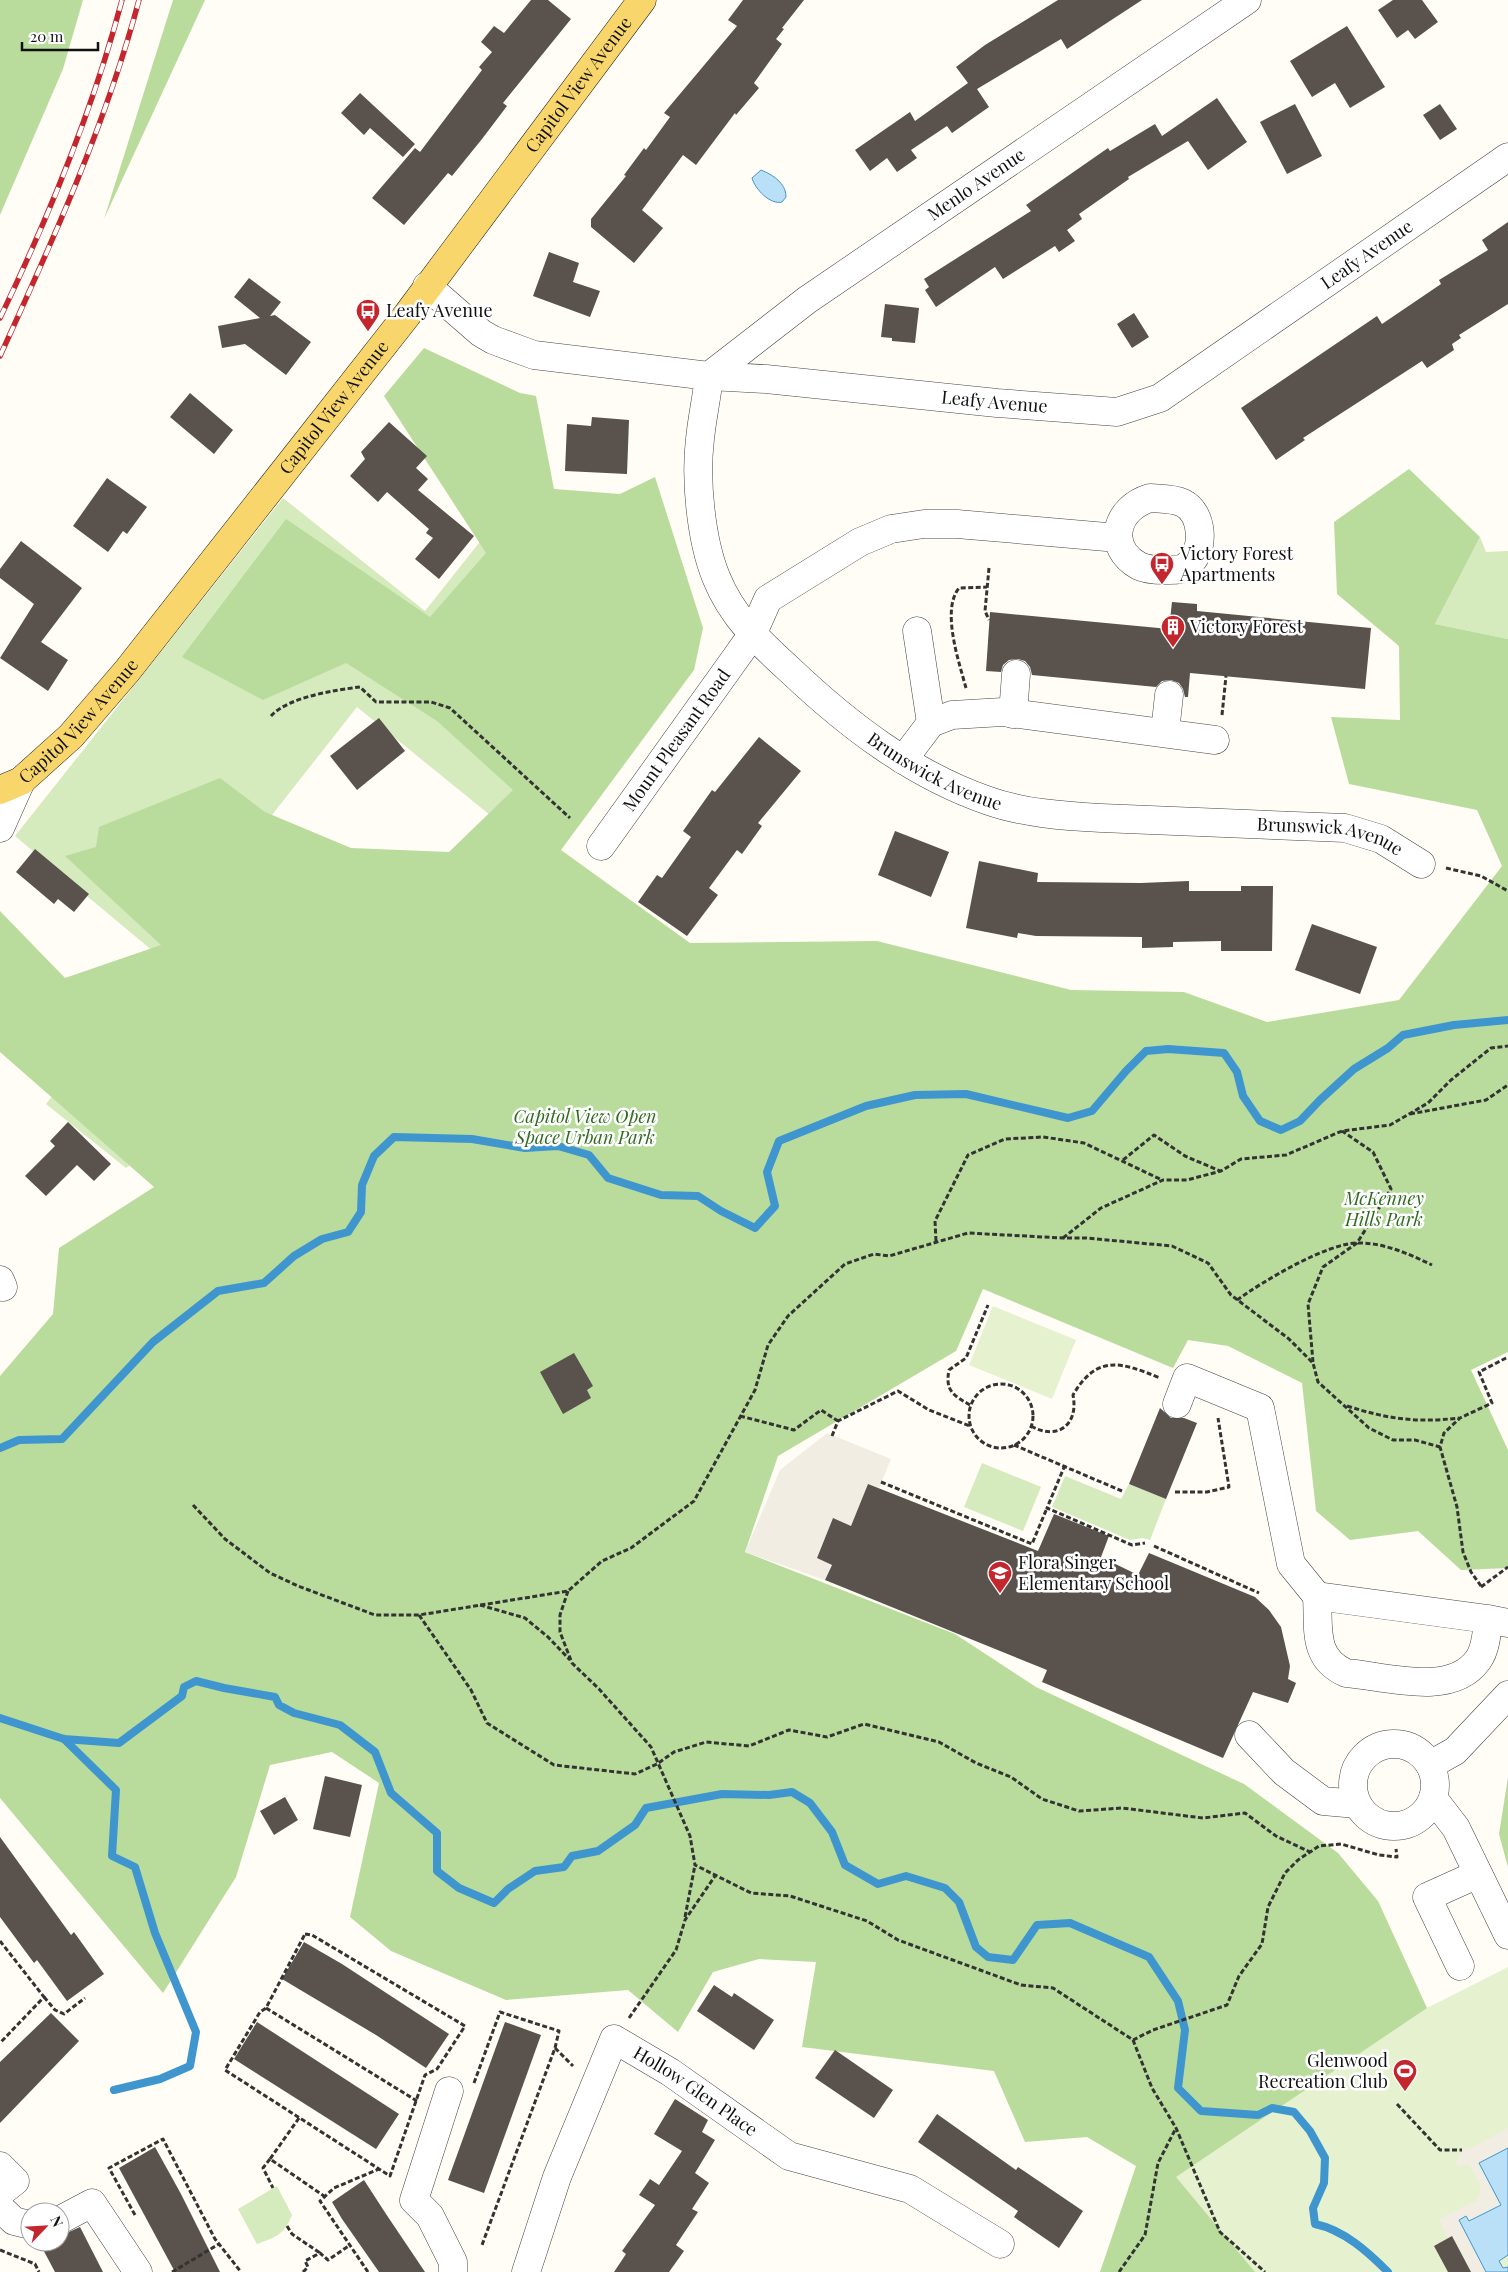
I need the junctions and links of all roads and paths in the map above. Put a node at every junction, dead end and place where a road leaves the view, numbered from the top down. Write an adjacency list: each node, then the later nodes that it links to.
1 (642, 0): 4 (main road, Capitol View Avenue)
2 (1247, 0): 5 (street, Menlo Avenue)
3 (1508, 157): 5 (street, Leafy Avenue)
4 (427, 286): 5 (street, Leafy Avenue); 22 (main road, Capitol View Avenue)
5 (709, 376): 11 (street, Brunswick Avenue)
6 (1118, 538): 11 (street, Mount Pleasant Road)
7 (988, 568): 8 (path)
8 (987, 587): 9 (path); 15 (path)
9 (989, 620)
10 (917, 631): 18 (street)
11 (752, 635): 21 (street, Brunswick Avenue); 25 (street, Mount Pleasant Road)
12 (1016, 674): 16 (street)
13 (1226, 676): 20 (path)
14 (1170, 695): 19 (street)
15 (973, 714): 16 (street); 18 (street)
16 (1013, 714): 19 (street)
17 (271, 716): 23 (path)
18 (931, 723): 21 (street)
19 (1165, 732): 20 (street)
20 (1218, 732)
21 (903, 760): 26 (street, Brunswick Avenue)
22 (10, 786): 24 (street)
23 (570, 818)
24 (0, 828)
25 (601, 846)
26 (1420, 864)
27 (1468, 872): 28 (path)
28 (1508, 891)
29 (1508, 1046): 31 (path)
30 (1508, 1085): 31 (path)
31 (1407, 1115): 32 (path)
32 (1342, 1131): 34 (path); 38 (path)
33 (1123, 1160): 34 (path); 35 (path); 37 (path)
34 (1221, 1171): 35 (path)
35 (1163, 1180): 36 (path)
36 (1063, 1238): 37 (path); 40 (path)
37 (936, 1242): 48 (path)
38 (1357, 1243): 39 (path); 40 (path); 43 (path)
39 (1432, 1265)
40 (1237, 1300): 43 (path)
41 (988, 1305): 45 (path)
42 (1508, 1357): 49 (path)
43 (1313, 1363): 46 (path)
44 (1180, 1396): 52 (path); 68 (street)
45 (970, 1405): 51 (path); 52 (path)
46 (1344, 1406): 49 (path); 55 (path)
47 (1210, 1414): 59 (path)
48 (740, 1416): 50 (path); 66 (path)
49 (1460, 1418): 55 (path)
50 (838, 1421): 51 (path); 53 (path)
51 (970, 1426): 54 (path)
52 (1031, 1426): 54 (path)
53 (832, 1436)
54 (1014, 1445): 56 (path)
55 (1440, 1447): 65 (path)
56 (1065, 1465): 58 (path); 61 (path)
57 (881, 1482): 61 (path)
58 (1122, 1491)
59 (1175, 1492)
60 (193, 1505): 71 (path)
61 (1048, 1508): 62 (path)
62 (1145, 1543)
63 (1154, 1546): 67 (path)
64 (1508, 1567): 65 (path)
65 (1481, 1586): 70 (path)
66 (568, 1591): 69 (path); 72 (path)
67 (1259, 1593)
68 (1317, 1596): 70 (street); 70 (street)
69 (478, 1605): 71 (path); 72 (path)
70 (1492, 1612)
71 (419, 1615): 75 (path)
72 (572, 1663): 75 (path)
73 (1508, 1695): 76 (street)
74 (1248, 1735): 78 (street)
75 (657, 1764): 80 (path); 81 (path)
76 (1430, 1764): 77 (street); 78 (street)
77 (1433, 1798): 78 (street); 82 (street)
78 (1358, 1804)
79 (1396, 1849): 80 (path)
80 (1311, 1852): 92 (path)
81 (695, 1865): 83 (path); 84 (path)
82 (1478, 1874): 85 (street); 87 (street)
83 (715, 1876): 84 (path); 92 (path)
84 (685, 1920): 91 (path)
85 (1508, 1935)
86 (0, 1941): 88 (path)
87 (1460, 1966)
88 (44, 1997): 89 (path); 93 (path)
89 (85, 1998)
90 (266, 2008): 98 (path); 98 (path); 100 (path)
91 (633, 2013)
92 (1133, 2040): 101 (path)
93 (0, 2042)
94 (555, 2048): 95 (path); 96 (path); 116 (path)
95 (481, 2065)
96 (573, 2066)
97 (449, 2091): 126 (street)
98 (417, 2101): 106 (path)
99 (1397, 2104): 102 (path)
100 (299, 2118): 103 (path); 106 (path)
101 (1176, 2128): 128 (path); 129 (path)
102 (1462, 2150)
103 (270, 2159): 107 (path); 109 (path)
104 (0, 2166): 108 (street)
105 (109, 2168): 114 (path)
106 (379, 2169): 109 (path)
107 (274, 2188)
108 (0, 2192)
109 (324, 2196): 117 (path)
110 (0, 2208): 112 (street)
111 (70, 2215): 121 (street)
112 (20, 2222)
113 (287, 2226): 119 (path)
114 (220, 2244): 122 (path); 123 (path)
115 (1000, 2244): 127 (street, Hollow Glen Place)
116 (482, 2245)
117 (350, 2246): 119 (path); 125 (path)
118 (0, 2250): 120 (path)
119 (320, 2253): 124 (path)
120 (39, 2272)
121 (138, 2272)
122 (172, 2272)
123 (241, 2272)
124 (303, 2272)
125 (368, 2272)
126 (453, 2272)
127 (526, 2272)
128 (1119, 2272)
129 (1265, 2272)

